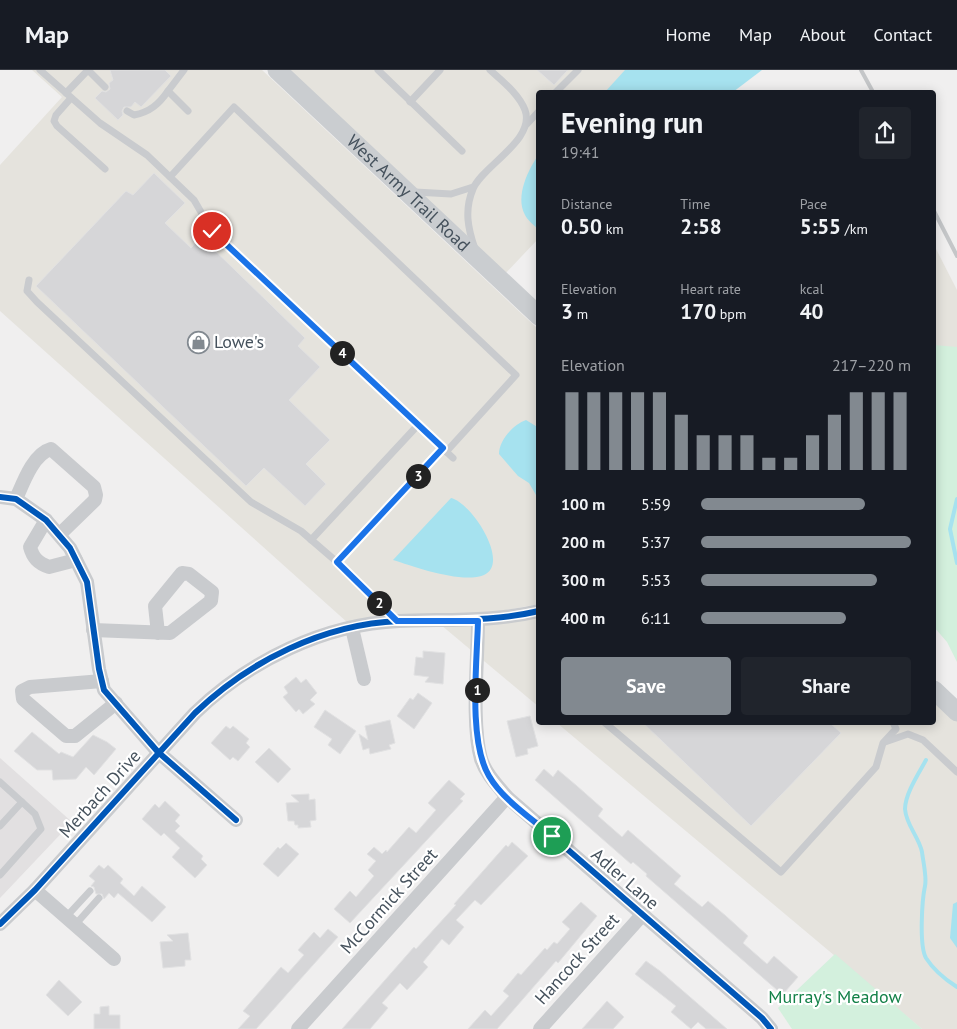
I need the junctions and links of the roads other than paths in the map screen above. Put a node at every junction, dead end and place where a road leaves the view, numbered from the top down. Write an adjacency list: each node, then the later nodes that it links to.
1 (40, 70): 12 (lane)
2 (88, 70): 9 (lane); 12 (lane)
3 (184, 70): 11 (lane)
4 (277, 70): 22 (main road, West Army Trail Road)
5 (378, 70): 13 (lane)
6 (440, 70): 13 (lane)
7 (490, 70): 17 (lane)
8 (578, 70): 10 (lane)
9 (105, 88)
10 (558, 90)
11 (168, 91): 14 (lane); 15 (lane)
12 (69, 95): 19 (lane); 20 (lane)
13 (410, 102): 18 (lane)
14 (127, 111)
15 (188, 111)
16 (536, 114): 17 (lane)
17 (526, 124): 21 (lane)
18 (462, 151)
19 (104, 169)
20 (170, 177): 26 (lane); 27 (lane)
21 (473, 187): 22 (lane); 23 (lane)
22 (408, 192): 23 (main road, West Army Trail Road)
23 (479, 259): 25 (main road, West Army Trail Road)
24 (29, 280): 33 (lane)
25 (536, 313)
26 (418, 425): 27 (lane); 33 (lane)
27 (445, 450): 28 (lane); 35 (lane)
28 (454, 458)
29 (0, 497): 30 (street)
30 (16, 499): 31 (street); 32 (street)
31 (46, 520): 32 (street); 34 (street)
32 (60, 534): 34 (street)
33 (311, 540): 35 (lane)
34 (76, 560): 40 (street)
35 (337, 562): 37 (lane)
36 (536, 612): 38 (street, Merbach Drive)
37 (397, 621): 38 (street, Merbach Drive); 39 (street, Merbach Drive)
38 (478, 621): 53 (street, Adler Lane)
39 (352, 628): 42 (street); 50 (street, Merbach Drive)
40 (93, 630): 41 (street); 43 (street)
41 (158, 634): 41 (street)
42 (364, 679)
43 (102, 681): 45 (street); 45 (street)
44 (936, 692): 46 (main road)
45 (116, 703): 50 (street)
46 (957, 712)
47 (608, 725): 49 (lane)
48 (894, 725): 49 (lane)
49 (883, 744): 51 (lane)
50 (158, 752): 55 (street); 58 (street, Merbach Drive)
51 (957, 772)
52 (0, 782): 54 (lane)
53 (507, 797): 61 (street, Adler Lane); 65 (street, McCormick Street)
54 (22, 802): 56 (lane); 57 (lane)
55 (236, 820)
56 (0, 826)
57 (0, 875)
58 (35, 890): 62 (street); 63 (street, Merbach Drive)
59 (90, 891): 62 (lane)
60 (99, 898): 62 (lane)
61 (643, 914): 66 (street, Hancock Street); 67 (street, Adler Lane)
62 (71, 921): 64 (street)
63 (0, 924)
64 (114, 959)
65 (298, 1029)
66 (540, 1029)
67 (771, 1029)

